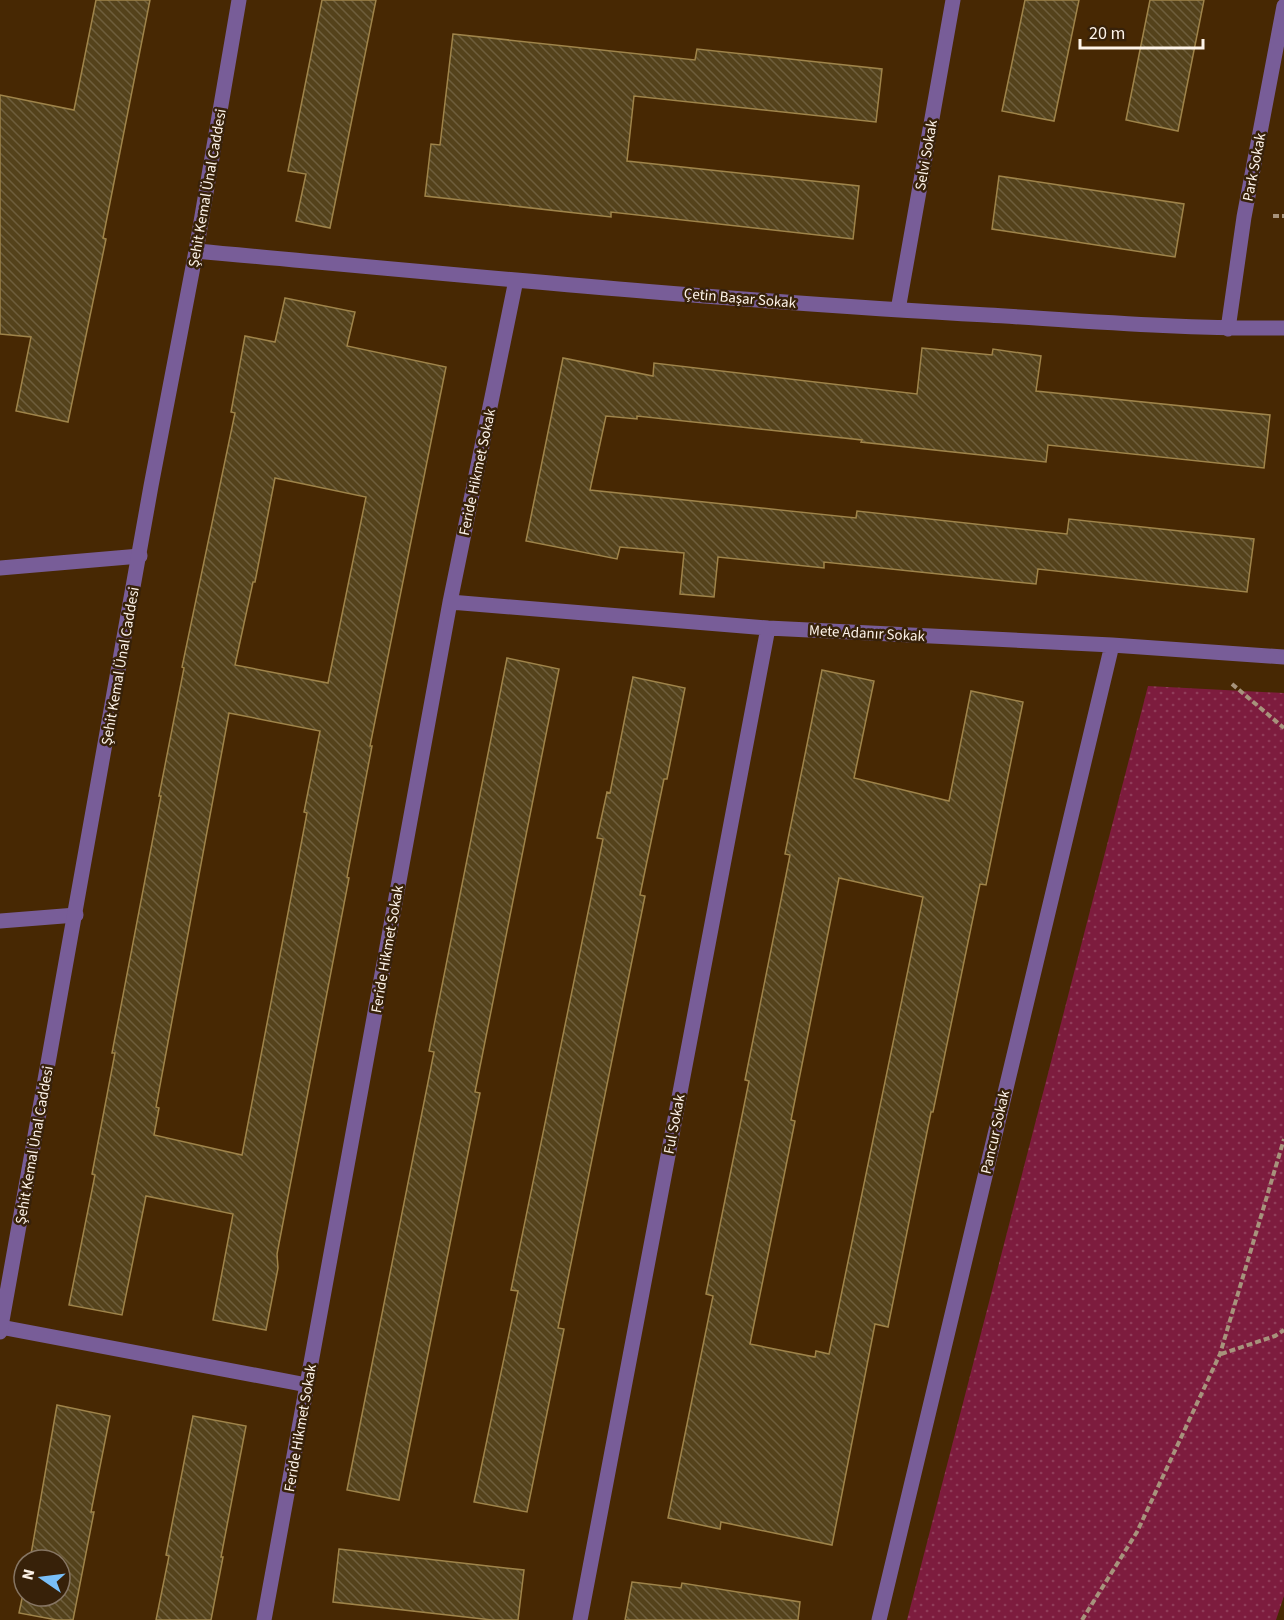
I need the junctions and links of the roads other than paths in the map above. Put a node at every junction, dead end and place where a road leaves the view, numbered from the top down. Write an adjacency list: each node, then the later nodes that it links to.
1 (239, 0): 4 (street, Şehit Kemal Ünal Caddesi)
2 (953, 0): 6 (street, Selvi Sokak)
3 (1284, 6): 8 (street, Park Sokak)
4 (196, 251): 5 (street, Çetin Başar Sokak); 9 (street, Şehit Kemal Ünal Caddesi)
5 (516, 280): 6 (street, Çetin Başar Sokak); 11 (street, Feride Hikmet Sokak)
6 (898, 310): 8 (street, Çetin Başar Sokak)
7 (1284, 328): 8 (street, Çetin Başar Sokak)
8 (1227, 329)
9 (140, 556): 10 (street); 15 (street, Şehit Kemal Ünal Caddesi)
10 (0, 568)
11 (450, 602): 12 (street, Mete Adanır Sokak); 18 (street, Feride Hikmet Sokak)
12 (768, 628): 13 (street, Mete Adanır Sokak); 20 (street, Ful Sokak)
13 (1112, 645): 14 (street, Mete Adanır Sokak); 21 (street, Pancur Sokak)
14 (1284, 657)
15 (76, 915): 16 (street); 17 (street, Şehit Kemal Ünal Caddesi)
16 (0, 921)
17 (1, 1330): 18 (street)
18 (307, 1385): 19 (street, Feride Hikmet Sokak)
19 (264, 1620)
20 (580, 1620)
21 (879, 1620)

